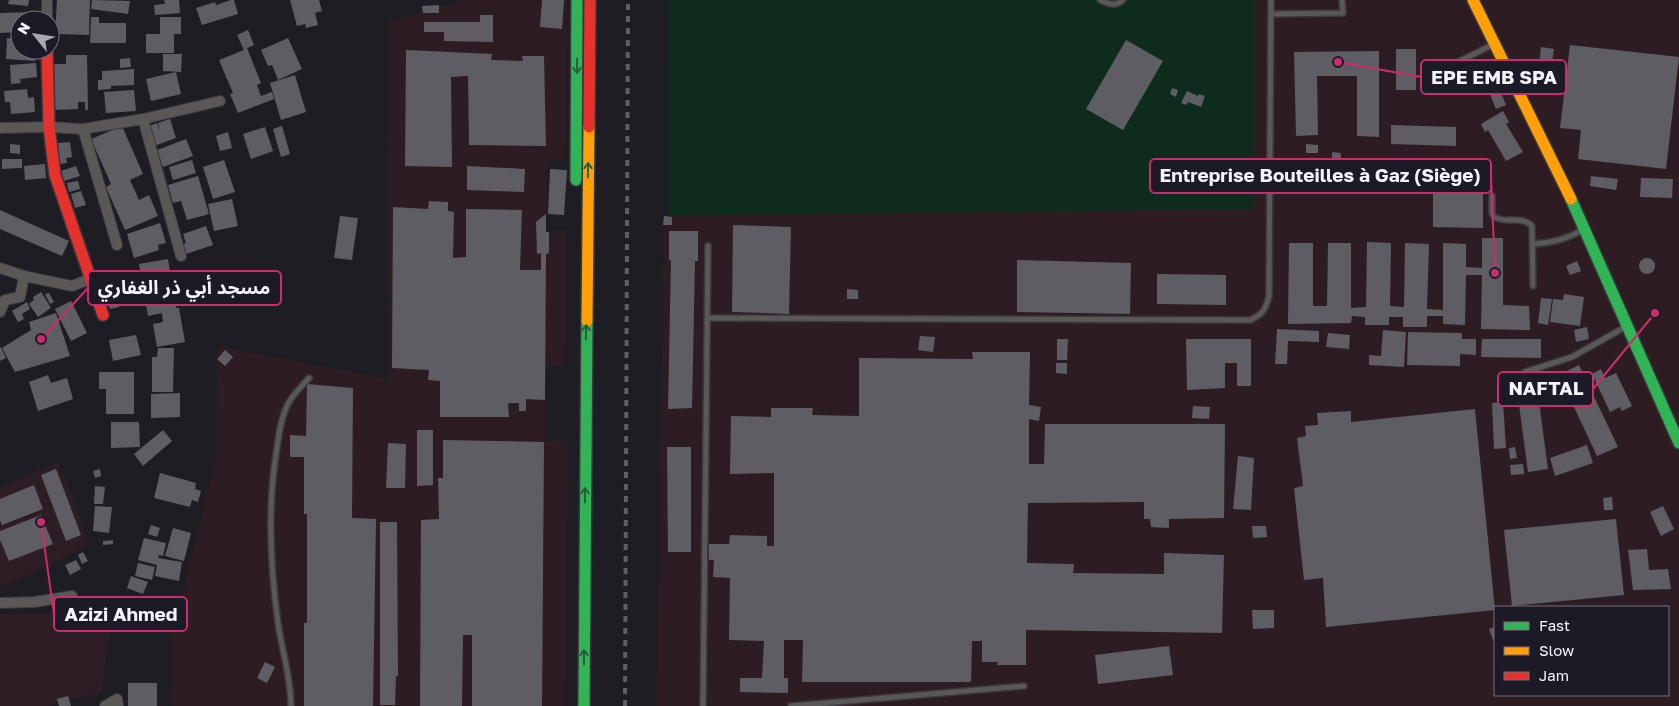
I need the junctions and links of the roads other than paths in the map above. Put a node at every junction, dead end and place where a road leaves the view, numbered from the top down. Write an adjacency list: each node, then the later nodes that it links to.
1 (577, 0): 10 (main road)
2 (590, 0): 11 (main road)
3 (1100, 0): 4 (lane)
4 (1123, 0)
5 (1271, 0): 8 (lane)
6 (1342, 0): 8 (lane)
7 (1472, 0): 9 (main road)
8 (1271, 14): 33 (lane)
9 (1494, 44): 13 (lane); 21 (main road)
10 (577, 46): 11 (main road); 19 (main road, one-way to 19)
11 (589, 46): 45 (main road, one-way to 11)
12 (47, 60): 16 (main road)
13 (1458, 62)
14 (220, 101): 15 (street)
15 (143, 119): 18 (street); 25 (street)
16 (49, 127): 17 (street); 18 (street); 29 (main road)
17 (0, 128)
18 (83, 129): 23 (street)
19 (576, 194)
20 (1492, 196): 22 (lane)
21 (1584, 229): 22 (lane); 34 (main road)
22 (1533, 244): 30 (lane)
23 (117, 245)
24 (708, 246): 33 (lane)
25 (181, 256)
26 (576, 262): 44 (main road)
27 (0, 268): 28 (street)
28 (24, 276): 29 (street); 31 (street)
29 (90, 279): 32 (main road)
30 (1533, 286)
31 (0, 312)
32 (103, 315)
33 (707, 318): 46 (lane)
34 (1627, 326): 35 (lane); 37 (main road)
35 (1525, 372)
36 (310, 378): 43 (lane)
37 (1679, 443)
38 (72, 596): 39 (street)
39 (0, 603)
40 (1024, 686): 47 (lane)
41 (105, 706): 42 (street)
42 (118, 706)
43 (291, 706)
44 (574, 706)
45 (584, 706)
46 (703, 706)
47 (791, 706)

